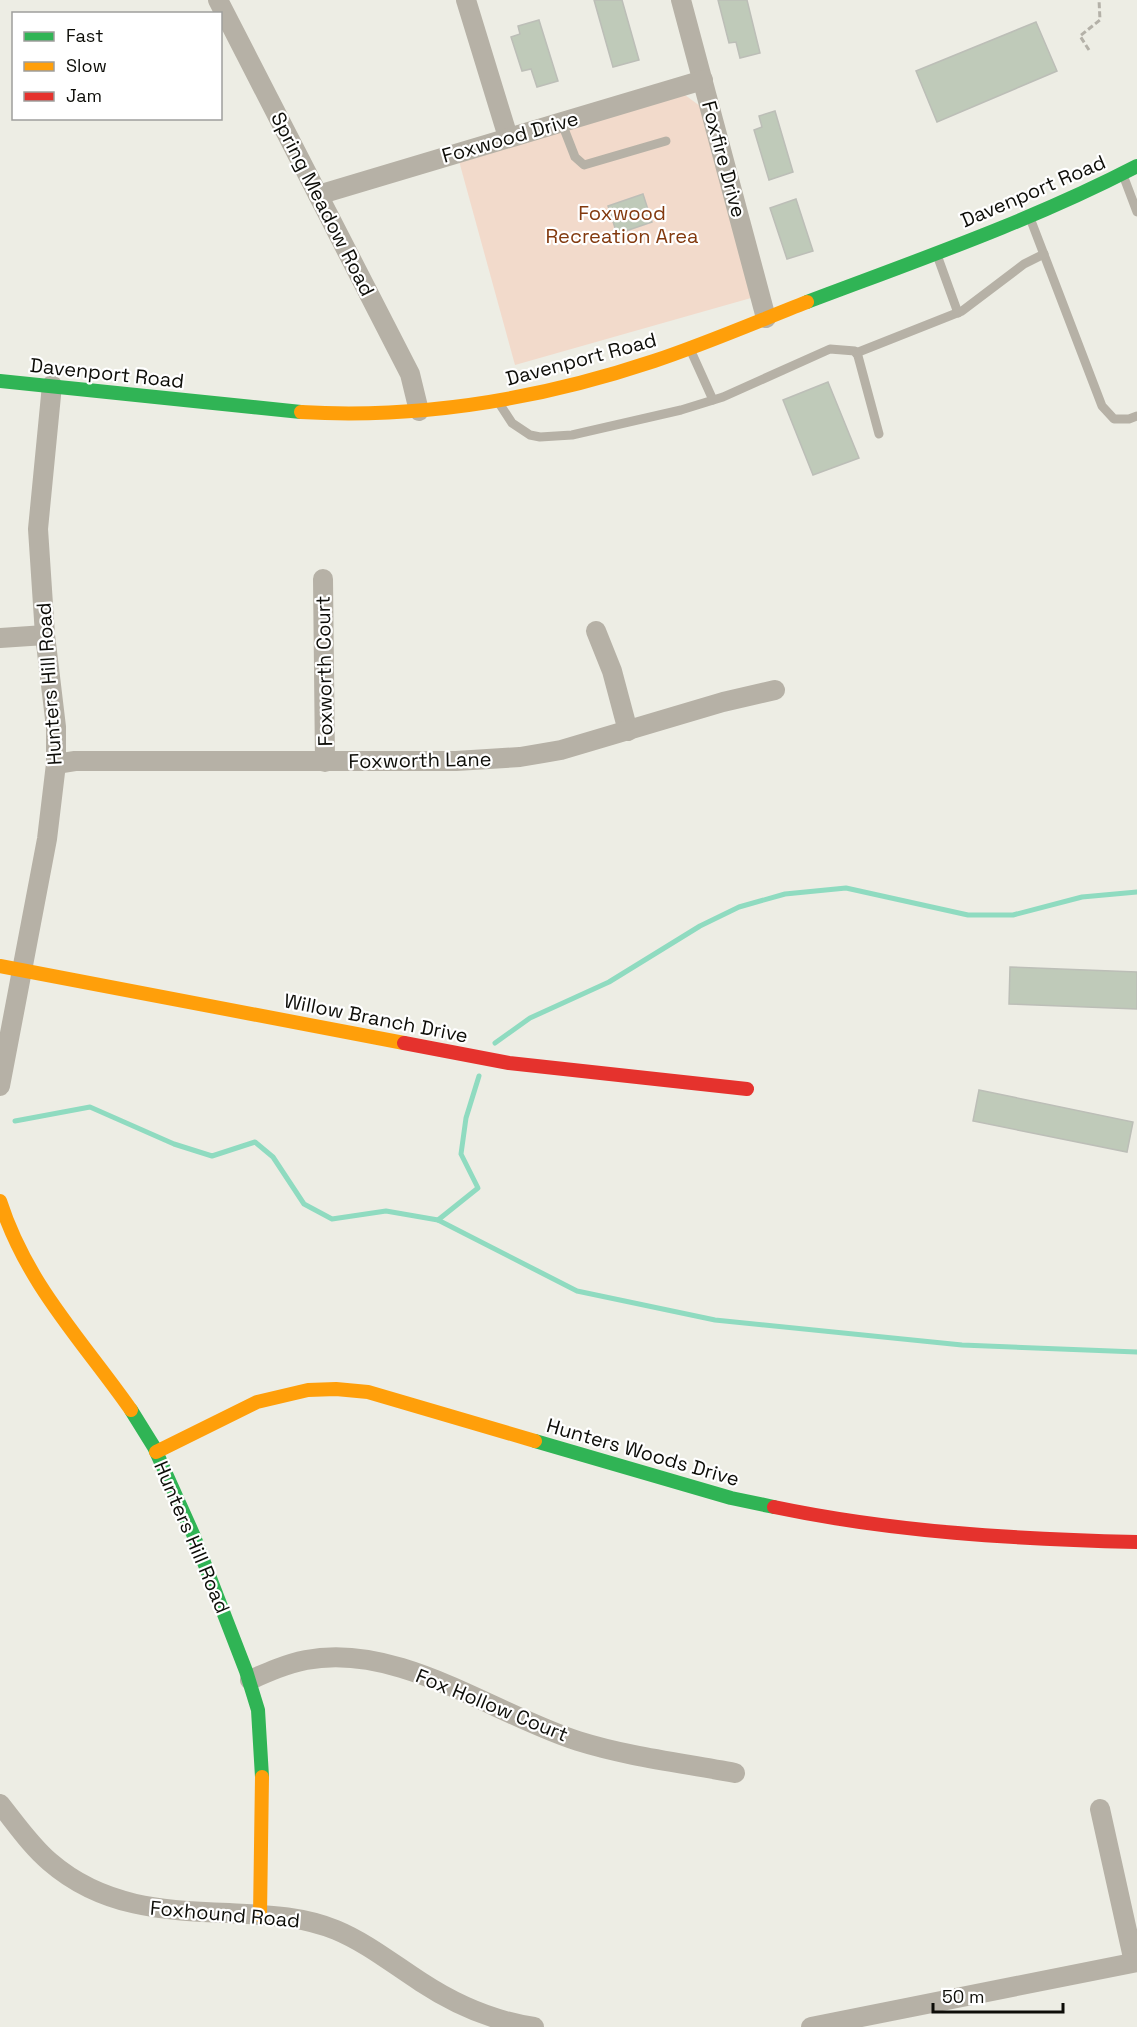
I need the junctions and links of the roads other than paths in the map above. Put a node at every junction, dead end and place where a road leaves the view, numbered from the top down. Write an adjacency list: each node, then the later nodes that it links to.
1 (218, 0): 10 (street, Spring Meadow Road)
2 (466, 0): 6 (street)
3 (681, 0): 4 (street, Foxfire Drive)
4 (703, 80): 5 (street, Foxwood Drive); 16 (street, Foxfire Drive)
5 (561, 121): 6 (street, Foxwood Drive); 7 (lane)
6 (508, 137): 10 (street, Foxwood Drive)
7 (666, 141)
8 (1137, 166): 9 (street, Davenport Road)
9 (1123, 174): 11 (lane); 12 (street, Davenport Road)
10 (318, 195): 23 (street, Spring Meadow Road)
11 (1137, 212)
12 (1029, 216): 13 (street, Davenport Road); 14 (lane)
13 (936, 252): 15 (lane); 16 (street, Davenport Road)
14 (1044, 254): 15 (lane); 24 (lane)
15 (958, 313): 18 (lane)
16 (766, 318): 17 (street, Davenport Road)
17 (689, 347): 21 (lane); 22 (street, Davenport Road)
18 (856, 353): 21 (lane); 25 (lane)
19 (0, 381): 20 (street, Davenport Road)
20 (52, 385): 23 (street, Davenport Road); 28 (street, Hunters Hill Road)
21 (713, 400): 22 (lane)
22 (498, 401): 23 (street, Davenport Road)
23 (419, 411)
24 (1137, 416)
25 (879, 434)
26 (324, 579): 32 (street, Foxworth Court)
27 (596, 631): 31 (street)
28 (45, 635): 29 (street); 33 (street, Hunters Hill Road)
29 (0, 638)
30 (776, 690): 31 (street, Foxworth Lane)
31 (628, 731): 32 (street, Foxworth Lane)
32 (325, 762): 33 (street, Foxworth Lane)
33 (56, 764): 35 (street, Hunters Hill Road)
34 (0, 966): 35 (street, Willow Branch Drive)
35 (22, 970): 36 (street, Hunters Hill Road); 37 (street, Willow Branch Drive)
36 (0, 1086)
37 (747, 1089)
38 (0, 1201): 39 (street, Hunters Hill Road)
39 (156, 1452): 40 (street, Hunters Woods Drive); 41 (street, Hunters Hill Road)
40 (1137, 1542)
41 (250, 1680): 42 (street, Fox Hollow Court); 45 (street, Hunters Hill Road)
42 (735, 1773)
43 (0, 1804): 45 (street, Foxhound Road)
44 (1100, 1809): 46 (street)
45 (260, 1914): 47 (street, Foxhound Road)
46 (1136, 1962): 48 (street)
47 (534, 2027)
48 (811, 2027)

